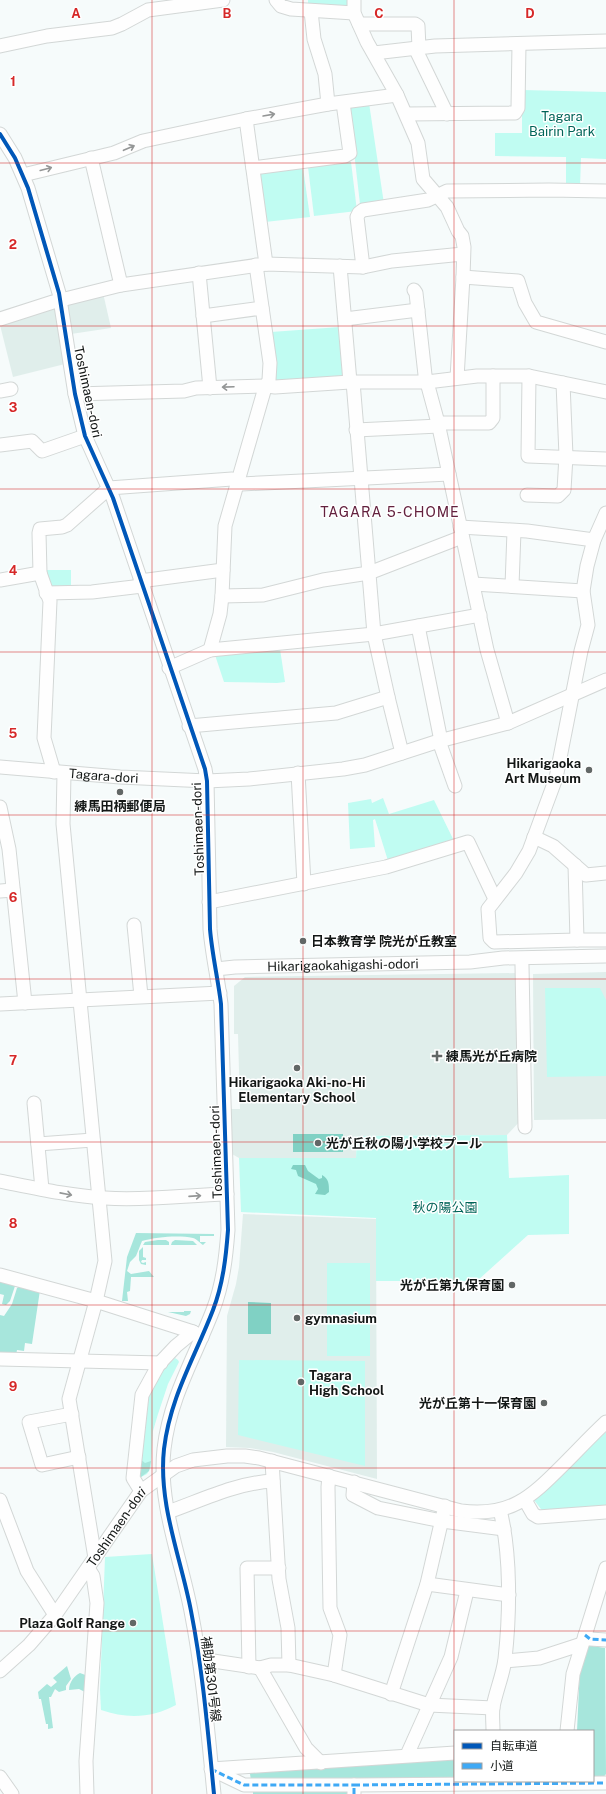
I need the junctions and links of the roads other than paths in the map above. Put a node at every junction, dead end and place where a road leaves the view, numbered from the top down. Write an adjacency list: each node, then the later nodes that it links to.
1 (223, 0): 7 (street)
2 (276, 0): 3 (street)
3 (311, 11): 4 (street); 12 (street)
4 (356, 13): 8 (street); 9 (street)
5 (606, 41): 6 (street)
6 (519, 44): 8 (street); 14 (street)
7 (0, 46)
8 (417, 48): 9 (street); 14 (street)
9 (374, 53): 10 (street)
10 (397, 95): 11 (street); 13 (street)
11 (343, 103): 12 (street); 18 (street)
12 (328, 104): 15 (street, one-way to 12)
13 (406, 114): 14 (street); 21 (street)
14 (447, 114)
15 (246, 119): 17 (street, one-way to 15); 18 (street)
16 (0, 134): 19 (street, Toshimaen-dori)
17 (91, 158): 19 (street, one-way to 17); 28 (street)
18 (253, 168): 23 (street)
19 (23, 175): 30 (street, Toshimaen-dori)
20 (606, 191): 21 (street)
21 (438, 195): 22 (street); 25 (street)
22 (463, 254): 25 (street); 27 (street)
23 (261, 264): 24 (street); 26 (street); 31 (street)
24 (340, 266): 25 (street); 35 (street)
25 (363, 267)
26 (199, 273): 28 (street); 33 (street)
27 (463, 276): 36 (street); 39 (street)
28 (121, 285): 30 (street)
29 (414, 290): 32 (street)
30 (60, 300): 34 (street); 46 (street, Toshimaen-dori)
31 (262, 308): 33 (street); 43 (street)
32 (418, 310): 35 (street); 41 (street)
33 (203, 316): 44 (street)
34 (0, 319)
35 (345, 319): 40 (street)
36 (606, 342)
37 (493, 376): 38 (street); 39 (street); 47 (street)
38 (529, 376): 42 (street); 51 (street)
39 (457, 378): 41 (street)
40 (351, 382): 41 (street); 43 (street); 48 (street)
41 (427, 382): 47 (street)
42 (563, 383): 45 (street); 51 (street)
43 (267, 386): 44 (street, one-way to 44); 55 (street)
44 (210, 388): 46 (street)
45 (606, 392)
46 (75, 394): 49 (street, Toshimaen-dori)
47 (438, 424): 48 (street); 53 (street)
48 (356, 430): 54 (street)
49 (85, 436): 50 (street); 56 (street, Toshimaen-dori)
50 (0, 445)
51 (566, 456): 52 (street); 57 (street)
52 (606, 459)
53 (449, 474): 54 (street); 60 (street)
54 (360, 478): 55 (street); 63 (street)
55 (238, 483): 56 (street); 62 (street)
56 (109, 488): 64 (street); 66 (street, Toshimaen-dori)
57 (527, 495)
58 (606, 513): 61 (street)
59 (514, 531): 60 (street); 61 (street); 68 (street)
60 (461, 532): 63 (street); 67 (street)
61 (594, 540): 69 (street)
62 (223, 570): 66 (street); 71 (street)
63 (369, 572): 71 (street); 74 (street)
64 (40, 573): 65 (street); 70 (street)
65 (0, 580)
66 (141, 583): 70 (street); 76 (street, Toshimaen-dori)
67 (473, 584): 68 (street); 72 (street)
68 (512, 586): 69 (street)
69 (583, 591): 78 (street)
70 (46, 593): 85 (street)
71 (222, 596): 75 (street)
72 (480, 615): 73 (street); 80 (street)
73 (418, 626): 74 (street); 82 (street)
74 (374, 634): 75 (street); 79 (street)
75 (210, 650): 76 (street)
76 (169, 668): 81 (street, Toshimaen-dori)
77 (606, 680): 78 (street, Tagara-dori)
78 (572, 695): 80 (street, Tagara-dori); 90 (street)
79 (388, 697): 81 (street); 83 (street)
80 (508, 723): 82 (street, Tagara-dori)
81 (190, 726): 87 (street, Toshimaen-dori)
82 (440, 741): 83 (street, Tagara-dori); 88 (street)
83 (402, 753): 86 (street, Tagara-dori)
84 (0, 767): 85 (street, Tagara-dori)
85 (59, 772): 87 (street, Tagara-dori); 110 (street)
86 (298, 773): 87 (street, Tagara-dori); 93 (street)
87 (207, 781): 97 (street, Toshimaen-dori)
88 (455, 786)
89 (0, 807): 94 (street)
90 (534, 837): 91 (street); 96 (street)
91 (575, 865): 92 (street); 99 (street)
92 (606, 874)
93 (304, 884): 96 (street); 97 (street)
94 (13, 890): 95 (street); 111 (street)
95 (0, 891)
96 (495, 899): 101 (street)
97 (210, 902): 107 (street, Toshimaen-dori)
98 (134, 925): 109 (street)
99 (577, 940): 100 (street); 101 (street)
100 (606, 940)
101 (534, 941): 103 (street)
102 (606, 956): 103 (street, Hikarigaokahigashi-odori)
103 (535, 957): 104 (street, Hikarigaokahigashi-odori)
104 (470, 962): 106 (street, Hikarigaokahigashi-odori); 107 (street, Hikarigaokahigashi-odori)
105 (606, 964): 106 (street, Hikarigaokahigashi-odori)
106 (522, 965): 114 (street)
107 (216, 969): 108 (street, Toshimaen-dori)
108 (220, 993): 109 (street); 119 (street, Toshimaen-dori)
109 (141, 996): 110 (street)
110 (80, 1000): 111 (street); 115 (street)
111 (25, 1003): 112 (street)
112 (0, 1004)
113 (34, 1103): 116 (street)
114 (525, 1127)
115 (93, 1140): 116 (street); 120 (street)
116 (38, 1144): 118 (street)
117 (0, 1181): 118 (street)
118 (42, 1189): 120 (street, one-way to 120)
119 (227, 1194): 120 (street, one-way to 119); 123 (street, Toshimaen-dori)
120 (99, 1198): 122 (street)
121 (0, 1275): 122 (street)
122 (96, 1301): 123 (street); 125 (street)
123 (197, 1335): 126 (street); 131 (street, Toshimaen-dori)
124 (0, 1359): 125 (street)
125 (79, 1361): 126 (street); 127 (street)
126 (161, 1363): 135 (street)
127 (72, 1414): 129 (street); 129 (street)
128 (606, 1422): 137 (street)
129 (79, 1457): 144 (street)
130 (272, 1461): 131 (street); 132 (street); 133 (street)
131 (163, 1474): 135 (street, Toshimaen-dori); 140 (street, 補助第301号線)
132 (330, 1476): 134 (street); 158 (street)
133 (273, 1481): 140 (street); 145 (street)
134 (354, 1482): 138 (street); 142 (street)
135 (141, 1491): 144 (street, Toshimaen-dori)
136 (0, 1500): 150 (street)
137 (525, 1500): 139 (street); 141 (street)
138 (444, 1506): 139 (street); 142 (street)
139 (500, 1510): 143 (street)
140 (168, 1512): 153 (street, 補助第301号線)
141 (606, 1512)
142 (442, 1521): 143 (street); 147 (street)
143 (504, 1529): 149 (street)
144 (91, 1563): 150 (street, Toshimaen-dori); 172 (street)
145 (279, 1568): 155 (street); 156 (street)
146 (606, 1568): 151 (street)
147 (427, 1584): 148 (street); 159 (street)
148 (467, 1591): 149 (street); 160 (street)
149 (509, 1595): 154 (street)
150 (55, 1615): 157 (street, Toshimaen-dori)
151 (584, 1639): 152 (street); 154 (street); 163 (street)
152 (606, 1640)
153 (200, 1659): 156 (street); 167 (street, 補助第301号線)
154 (505, 1660): 161 (street)
155 (289, 1665): 156 (street); 158 (street)
156 (254, 1668): 166 (street)
157 (0, 1671)
158 (334, 1675): 159 (street)
159 (391, 1694): 160 (street)
160 (429, 1705): 161 (street); 165 (street)
161 (493, 1708): 162 (street)
162 (492, 1730)
163 (568, 1730)
164 (454, 1753): 165 (street)
165 (407, 1756): 166 (street)
166 (321, 1763): 167 (street)
167 (211, 1769): 170 (street); 173 (street, 補助第301号線)
168 (0, 1778): 171 (street)
169 (606, 1783): 170 (street)
170 (354, 1789)
171 (12, 1794)
172 (87, 1794)
173 (214, 1794)

